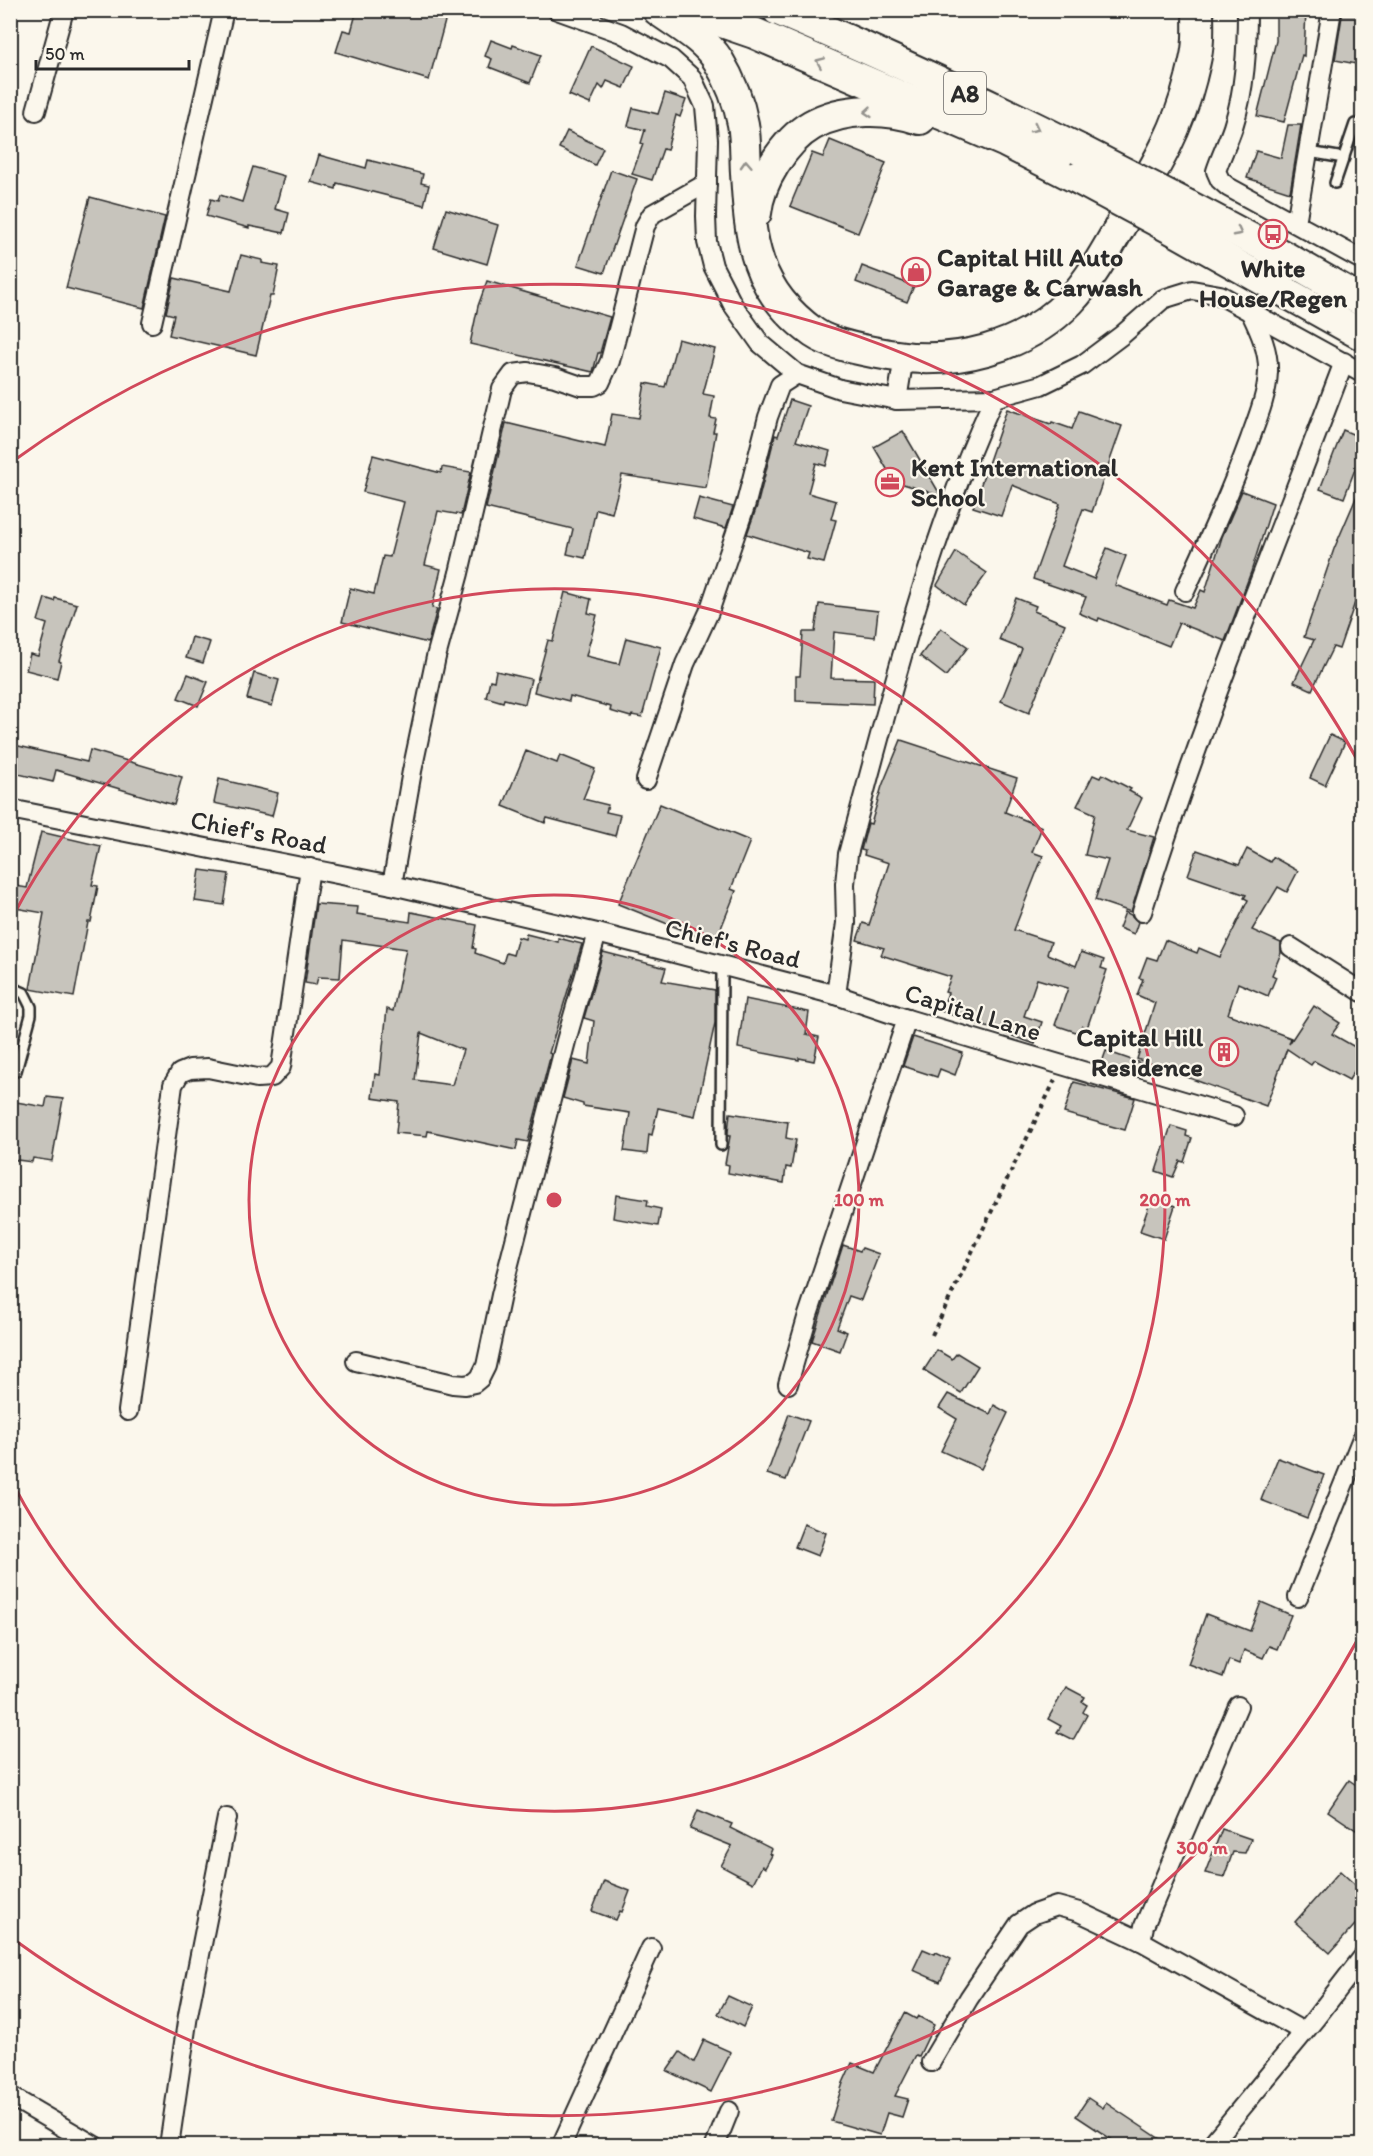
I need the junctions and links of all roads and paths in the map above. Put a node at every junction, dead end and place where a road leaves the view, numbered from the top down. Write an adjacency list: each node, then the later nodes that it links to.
1 (64, 10): 12 (street)
2 (224, 10): 26 (street)
3 (557, 10): 18 (street)
4 (658, 10): 22 (highway, one-way to 4)
5 (687, 10): 14 (highway, A8, one-way to 5)
6 (778, 10): 11 (highway, A8)
7 (1198, 10): 28 (highway)
8 (1247, 10): 21 (street)
9 (1332, 10): 15 (street)
10 (820, 11): 11 (highway)
11 (990, 105): 17 (highway, A8, one-way to 17)
12 (36, 111)
13 (1355, 124): 16 (lane)
14 (1006, 142): 17 (highway, A8); 22 (highway, one-way to 22)
15 (1309, 152): 16 (lane); 21 (street)
16 (1344, 158): 19 (lane)
17 (1078, 164): 20 (highway, A8, bridge)
18 (707, 183): 31 (street); 38 (street)
19 (1335, 183)
20 (1181, 218): 24 (highway, A8, one-way to 24); 27 (highway, A8)
21 (1296, 223): 23 (street)
22 (752, 243): 28 (highway)
23 (1362, 260)
24 (1362, 301)
25 (1250, 311): 29 (street); 32 (street); 34 (street)
26 (152, 323)
27 (1362, 335)
28 (904, 357): 33 (street)
29 (1344, 362): 30 (street); 39 (street)
30 (1362, 373)
31 (797, 374): 33 (street); 35 (street)
32 (994, 398): 33 (street); 45 (street)
33 (897, 400)
34 (1185, 591)
35 (646, 780)
36 (12, 814): 37 (street, Chief's Road)
37 (310, 868): 38 (street, Chief's Road); 54 (street)
38 (392, 885): 40 (street, Chief's Road)
39 (1142, 912)
40 (597, 933): 42 (street, Chief's Road); 52 (street)
41 (1291, 947): 44 (street)
42 (722, 967): 45 (street, Chief's Road); 50 (lane)
43 (10, 987): 48 (lane)
44 (1362, 992)
45 (836, 995): 46 (street, Capital Lane)
46 (907, 1020): 47 (street, Capital Lane); 53 (street)
47 (1062, 1066): 49 (street, Capital Lane); 51 (path)
48 (16, 1071)
49 (1234, 1116)
50 (720, 1145)
51 (932, 1335)
52 (356, 1361)
53 (788, 1384)
54 (128, 1411)
55 (1362, 1438): 56 (street)
56 (1298, 1597)
57 (1238, 1706): 59 (street)
58 (227, 1818): 68 (street)
59 (1141, 1941): 62 (street); 63 (street)
60 (651, 1948): 69 (street)
61 (1362, 1958): 62 (street)
62 (1304, 2032): 71 (street)
63 (931, 2062)
64 (10, 2096): 66 (street)
65 (729, 2111): 70 (street)
66 (67, 2138): 67 (street)
67 (95, 2145)
68 (170, 2145)
69 (561, 2145)
70 (715, 2145)
71 (1210, 2145)

